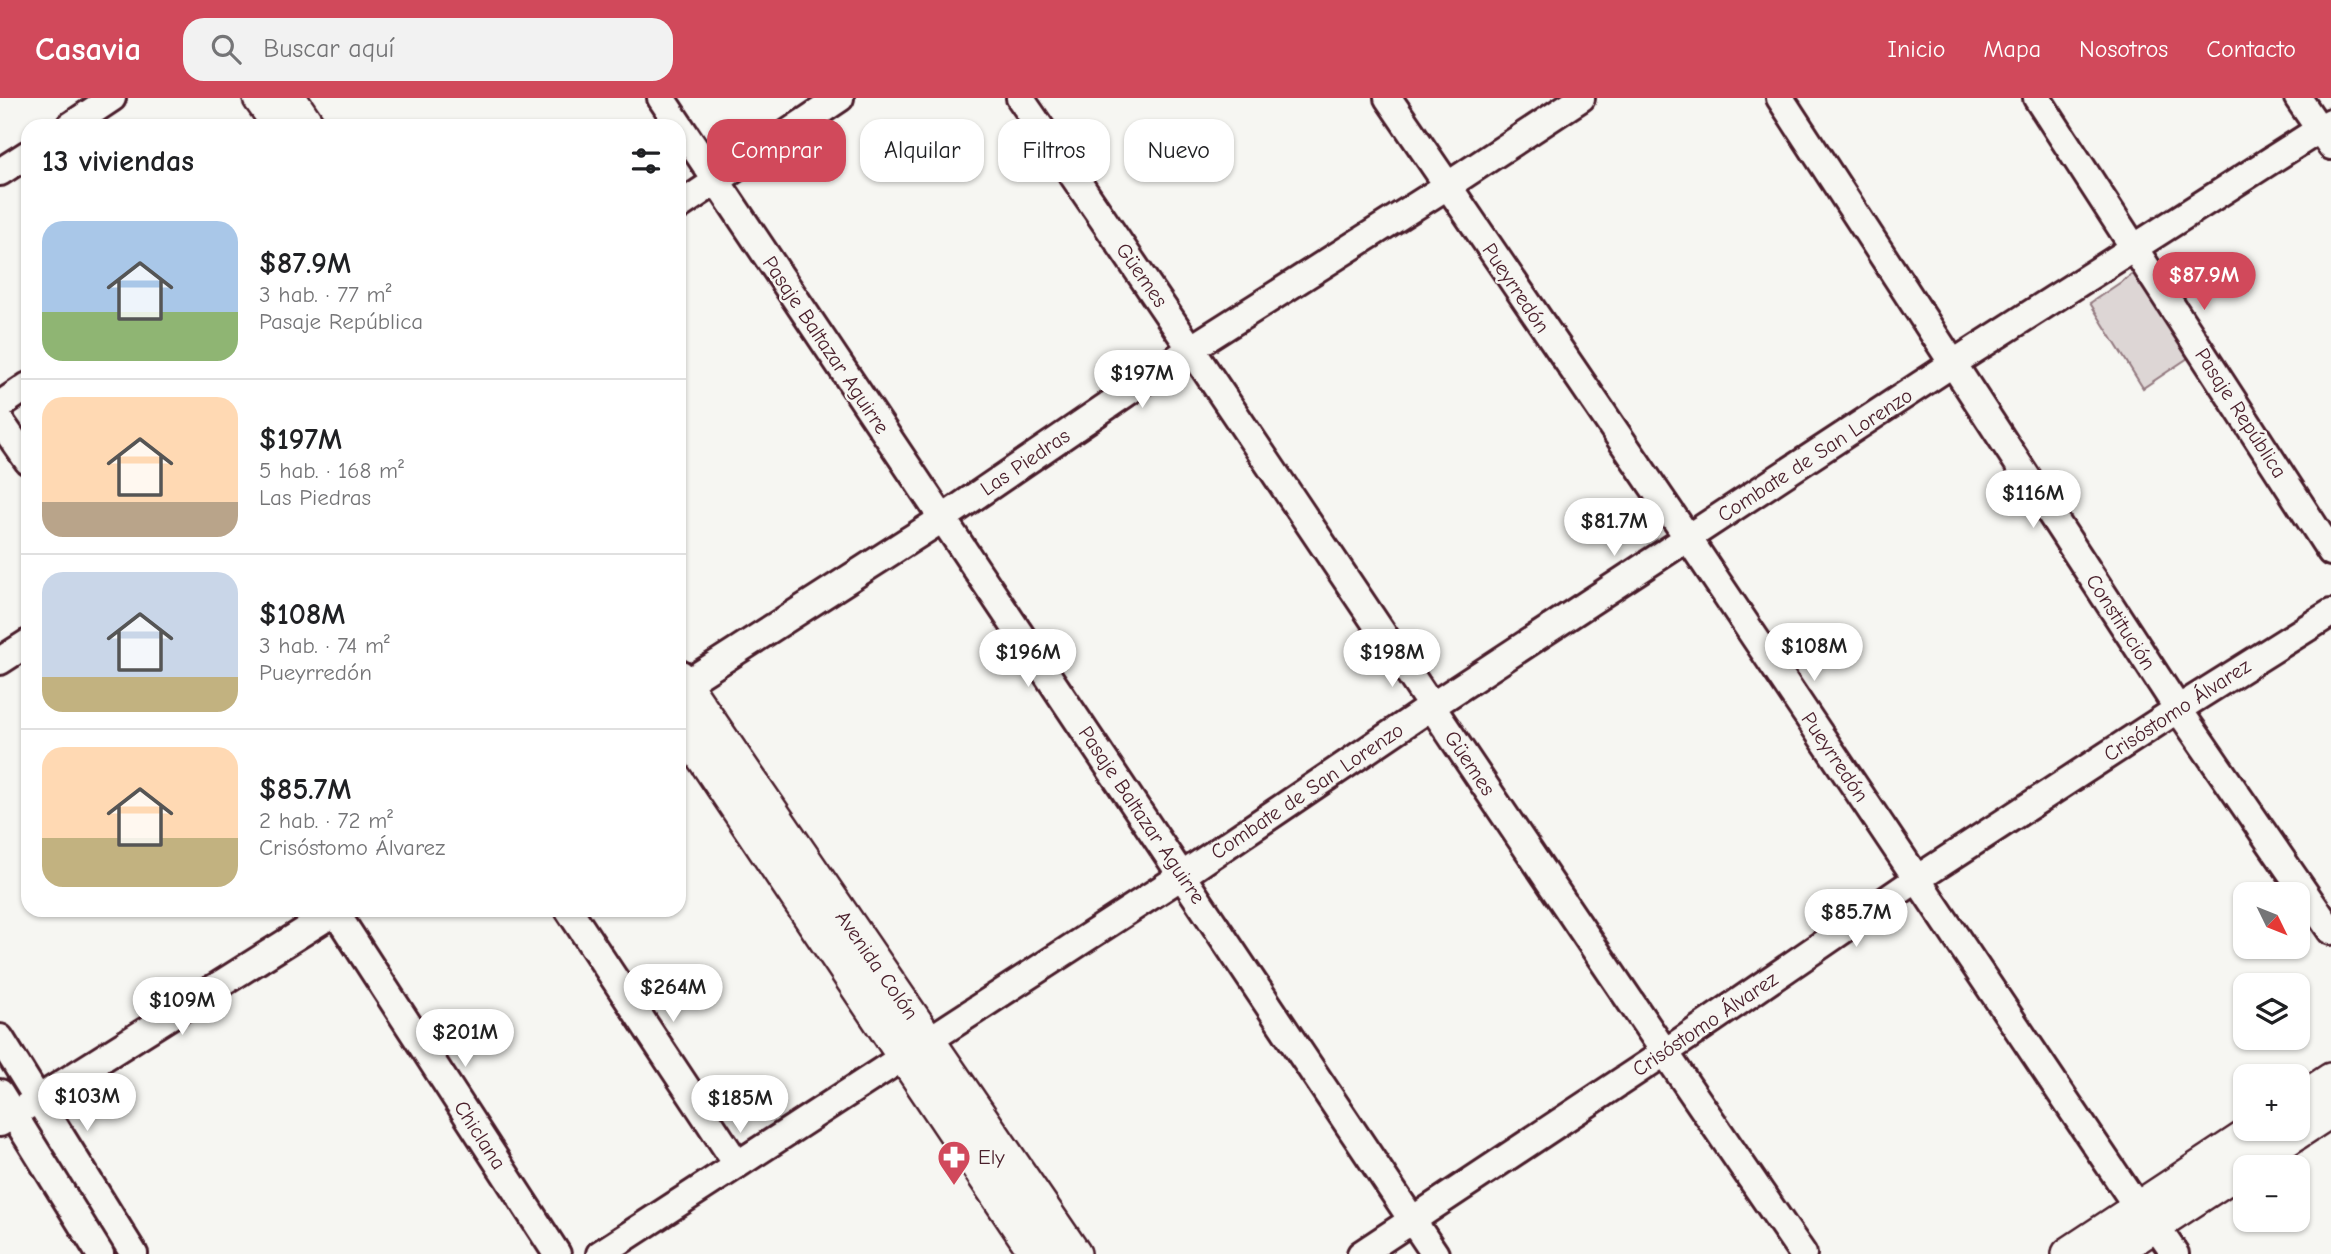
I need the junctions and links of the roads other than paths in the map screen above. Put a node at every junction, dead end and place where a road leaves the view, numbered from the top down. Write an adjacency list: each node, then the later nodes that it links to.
1 (113, 98): 12 (street)
2 (260, 98): 13 (main road)
3 (289, 98): 14 (main road)
4 (661, 98): 15 (street, Pasaje Baltazar Aguirre)
5 (840, 98): 16 (street)
6 (1020, 98): 27 (street, Güemes)
7 (1388, 98): 24 (street, Pueyrredón)
8 (1581, 98): 24 (street, Las Piedras)
9 (1780, 98): 28 (street, Constitución)
10 (2037, 98): 26 (street, Pasaje República)
11 (2298, 98): 17 (street)
12 (81, 119)
13 (274, 119)
14 (303, 119)
15 (675, 119)
16 (808, 119)
17 (2327, 133): 26 (street, Combate de San Lorenzo)
18 (686, 135): 20 (street, Pasaje Baltazar Aguirre)
19 (21, 158): 21 (street)
20 (707, 165)
21 (0, 172)
22 (714, 182): 25 (street)
23 (718, 182): 33 (street, Pasaje Baltazar Aguirre)
24 (1447, 186): 27 (street, Las Piedras); 34 (street, Pueyrredón)
25 (686, 201)
26 (2134, 249): 28 (street, Combate de San Lorenzo); 35 (street, Pasaje República)
27 (1192, 348): 33 (street, Las Piedras); 41 (street, Güemes)
28 (1952, 364): 34 (street, Combate de San Lorenzo); 42 (street, Constitución)
29 (21, 391): 30 (street)
30 (0, 405)
31 (0, 421): 32 (street)
32 (21, 451)
33 (942, 519): 39 (street, Las Piedras); 44 (street, Pasaje Baltazar Aguirre)
34 (1688, 538): 41 (street, Combate de San Lorenzo); 45 (street, Pueyrredón)
35 (2331, 552)
36 (2331, 612): 42 (street, Crisóstomo Álvarez)
37 (21, 648): 38 (street)
38 (0, 661)
39 (686, 680)
40 (686, 691): 51 (main road, Avenida Colón)
41 (1432, 706): 44 (street, Combate de San Lorenzo); 52 (street, Güemes)
42 (2178, 709): 45 (street, Crisóstomo Álvarez); 49 (street, Constitución)
43 (686, 732): 51 (main road, Avenida Colón)
44 (1183, 876): 51 (street, Combate de San Lorenzo); 61 (street, Pasaje Baltazar Aguirre)
45 (1917, 879): 52 (street, Crisóstomo Álvarez); 60 (street, Pueyrredón)
46 (327, 917): 55 (street)
47 (340, 917): 64 (street, Chiclana)
48 (574, 917): 59 (street)
49 (2331, 931)
50 (0, 1038): 55 (street)
51 (917, 1049): 59 (street, Combate de San Lorenzo); 66 (main road, Avenida Colón); 67 (main road, Avenida Colón)
52 (1664, 1053): 61 (street, Crisóstomo Álvarez); 70 (street, Güemes)
53 (2331, 1080): 54 (main road)
54 (2310, 1094)
55 (39, 1100): 56 (street); 63 (street)
56 (5, 1110): 62 (street)
57 (2331, 1110): 60 (main road)
58 (2243, 1141): 60 (main road)
59 (737, 1164): 65 (street, Combate de San Lorenzo)
60 (2146, 1216): 71 (main road); 72 (main road); 73 (street, Pueyrredón)
61 (1413, 1220): 68 (street, Crisóstomo Álvarez); 69 (street, Pasaje Baltazar Aguirre)
62 (100, 1254)
63 (134, 1254)
64 (557, 1254)
65 (600, 1254)
66 (1037, 1254)
67 (1074, 1254)
68 (1361, 1254)
69 (1436, 1254)
70 (1803, 1254)
71 (2069, 1254)
72 (2110, 1254)
73 (2175, 1254)

